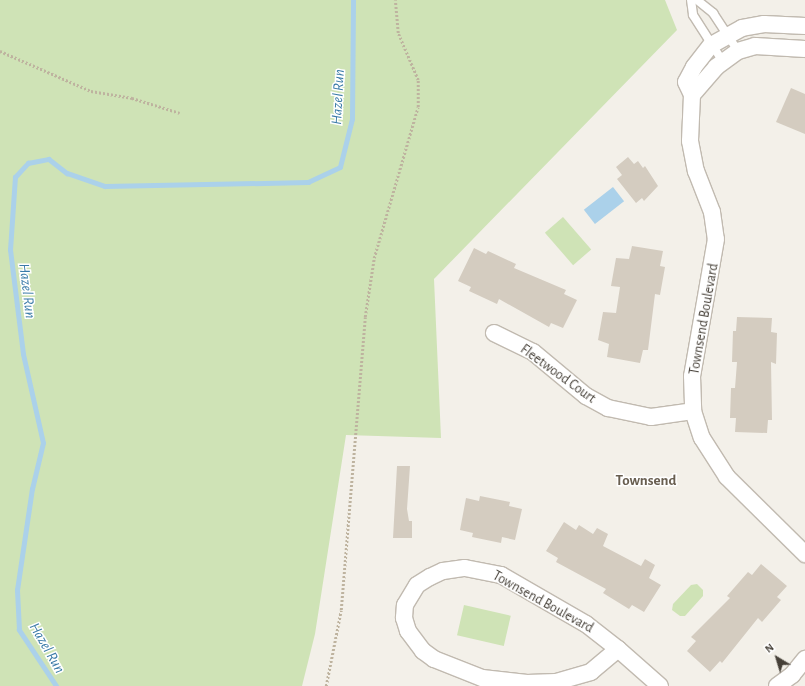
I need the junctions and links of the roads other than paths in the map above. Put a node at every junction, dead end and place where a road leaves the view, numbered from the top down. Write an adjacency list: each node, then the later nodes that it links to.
1 (691, 0): 5 (lane)
2 (697, 0): 4 (lane)
3 (805, 26): 4 (street, Townsend Boulevard)
4 (728, 35): 5 (street, Townsend Boulevard); 7 (lane)
5 (711, 44): 8 (lane); 9 (street, Townsend Boulevard)
6 (805, 49): 7 (street)
7 (738, 51): 8 (street)
8 (723, 62): 9 (street)
9 (692, 94): 11 (street, Townsend Boulevard)
10 (494, 333): 11 (street, Fleetwood Court)
11 (694, 411): 12 (street, Townsend Boulevard)
12 (805, 554)
13 (618, 649): 13 (street, Townsend Boulevard); 15 (street, Townsend Boulevard)
14 (805, 659): 16 (street)
15 (660, 686)
16 (777, 686)

